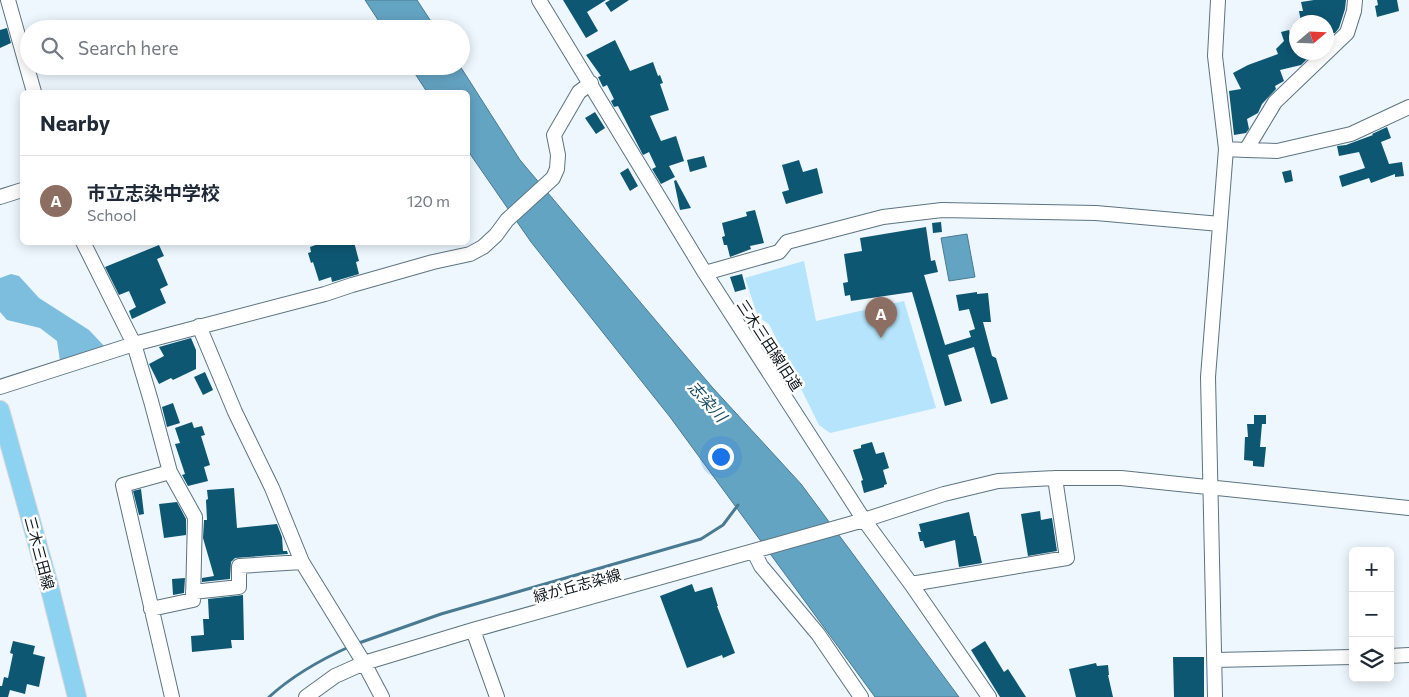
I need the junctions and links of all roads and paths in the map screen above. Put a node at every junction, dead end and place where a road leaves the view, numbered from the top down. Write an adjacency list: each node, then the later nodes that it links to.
1 (8, 0): 5 (street)
2 (539, 0): 7 (street, 三木三田線旧道)
3 (1218, 0): 10 (street)
4 (1356, 0): 11 (street)
5 (20, 42)
6 (29, 75): 8 (street)
7 (590, 83): 16 (street, 三木三田線旧道); 17 (street)
8 (33, 90)
9 (1409, 107): 11 (street)
10 (1226, 149): 11 (street); 14 (street)
11 (1246, 150)
12 (20, 191): 13 (street)
13 (0, 197)
14 (1220, 224): 16 (street); 23 (street)
15 (84, 245): 18 (street)
16 (705, 273): 25 (street, 三木三田線旧道)
17 (199, 326): 18 (street); 27 (street)
18 (134, 344): 19 (street); 21 (street)
19 (0, 387)
20 (0, 410): 37 (main road, 三木三田線)
21 (170, 472): 29 (street); 30 (street)
22 (1055, 478): 23 (street, 緑が丘志染線); 25 (street, 緑が丘志染線); 28 (street)
23 (1211, 487): 24 (street, 緑が丘志染線); 35 (street)
24 (1409, 508)
25 (864, 520): 26 (street, 緑が丘志染線); 28 (street, 三木三田線旧道)
26 (754, 552): 31 (street, 緑が丘志染線); 42 (street)
27 (302, 562): 29 (street); 36 (street)
28 (911, 584): 43 (street, 三木三田線旧道)
29 (193, 592): 30 (street)
30 (151, 608): 38 (street)
31 (473, 630): 36 (street, 緑が丘志染線); 41 (street)
32 (1394, 656): 33 (street)
33 (1409, 656)
34 (1349, 657): 35 (street)
35 (1214, 660): 44 (street)
36 (364, 663): 39 (street, 緑が丘志染線); 40 (street)
37 (77, 697)
38 (172, 697)
39 (306, 697)
40 (382, 697)
41 (497, 697)
42 (861, 697)
43 (989, 697)
44 (1215, 697)

